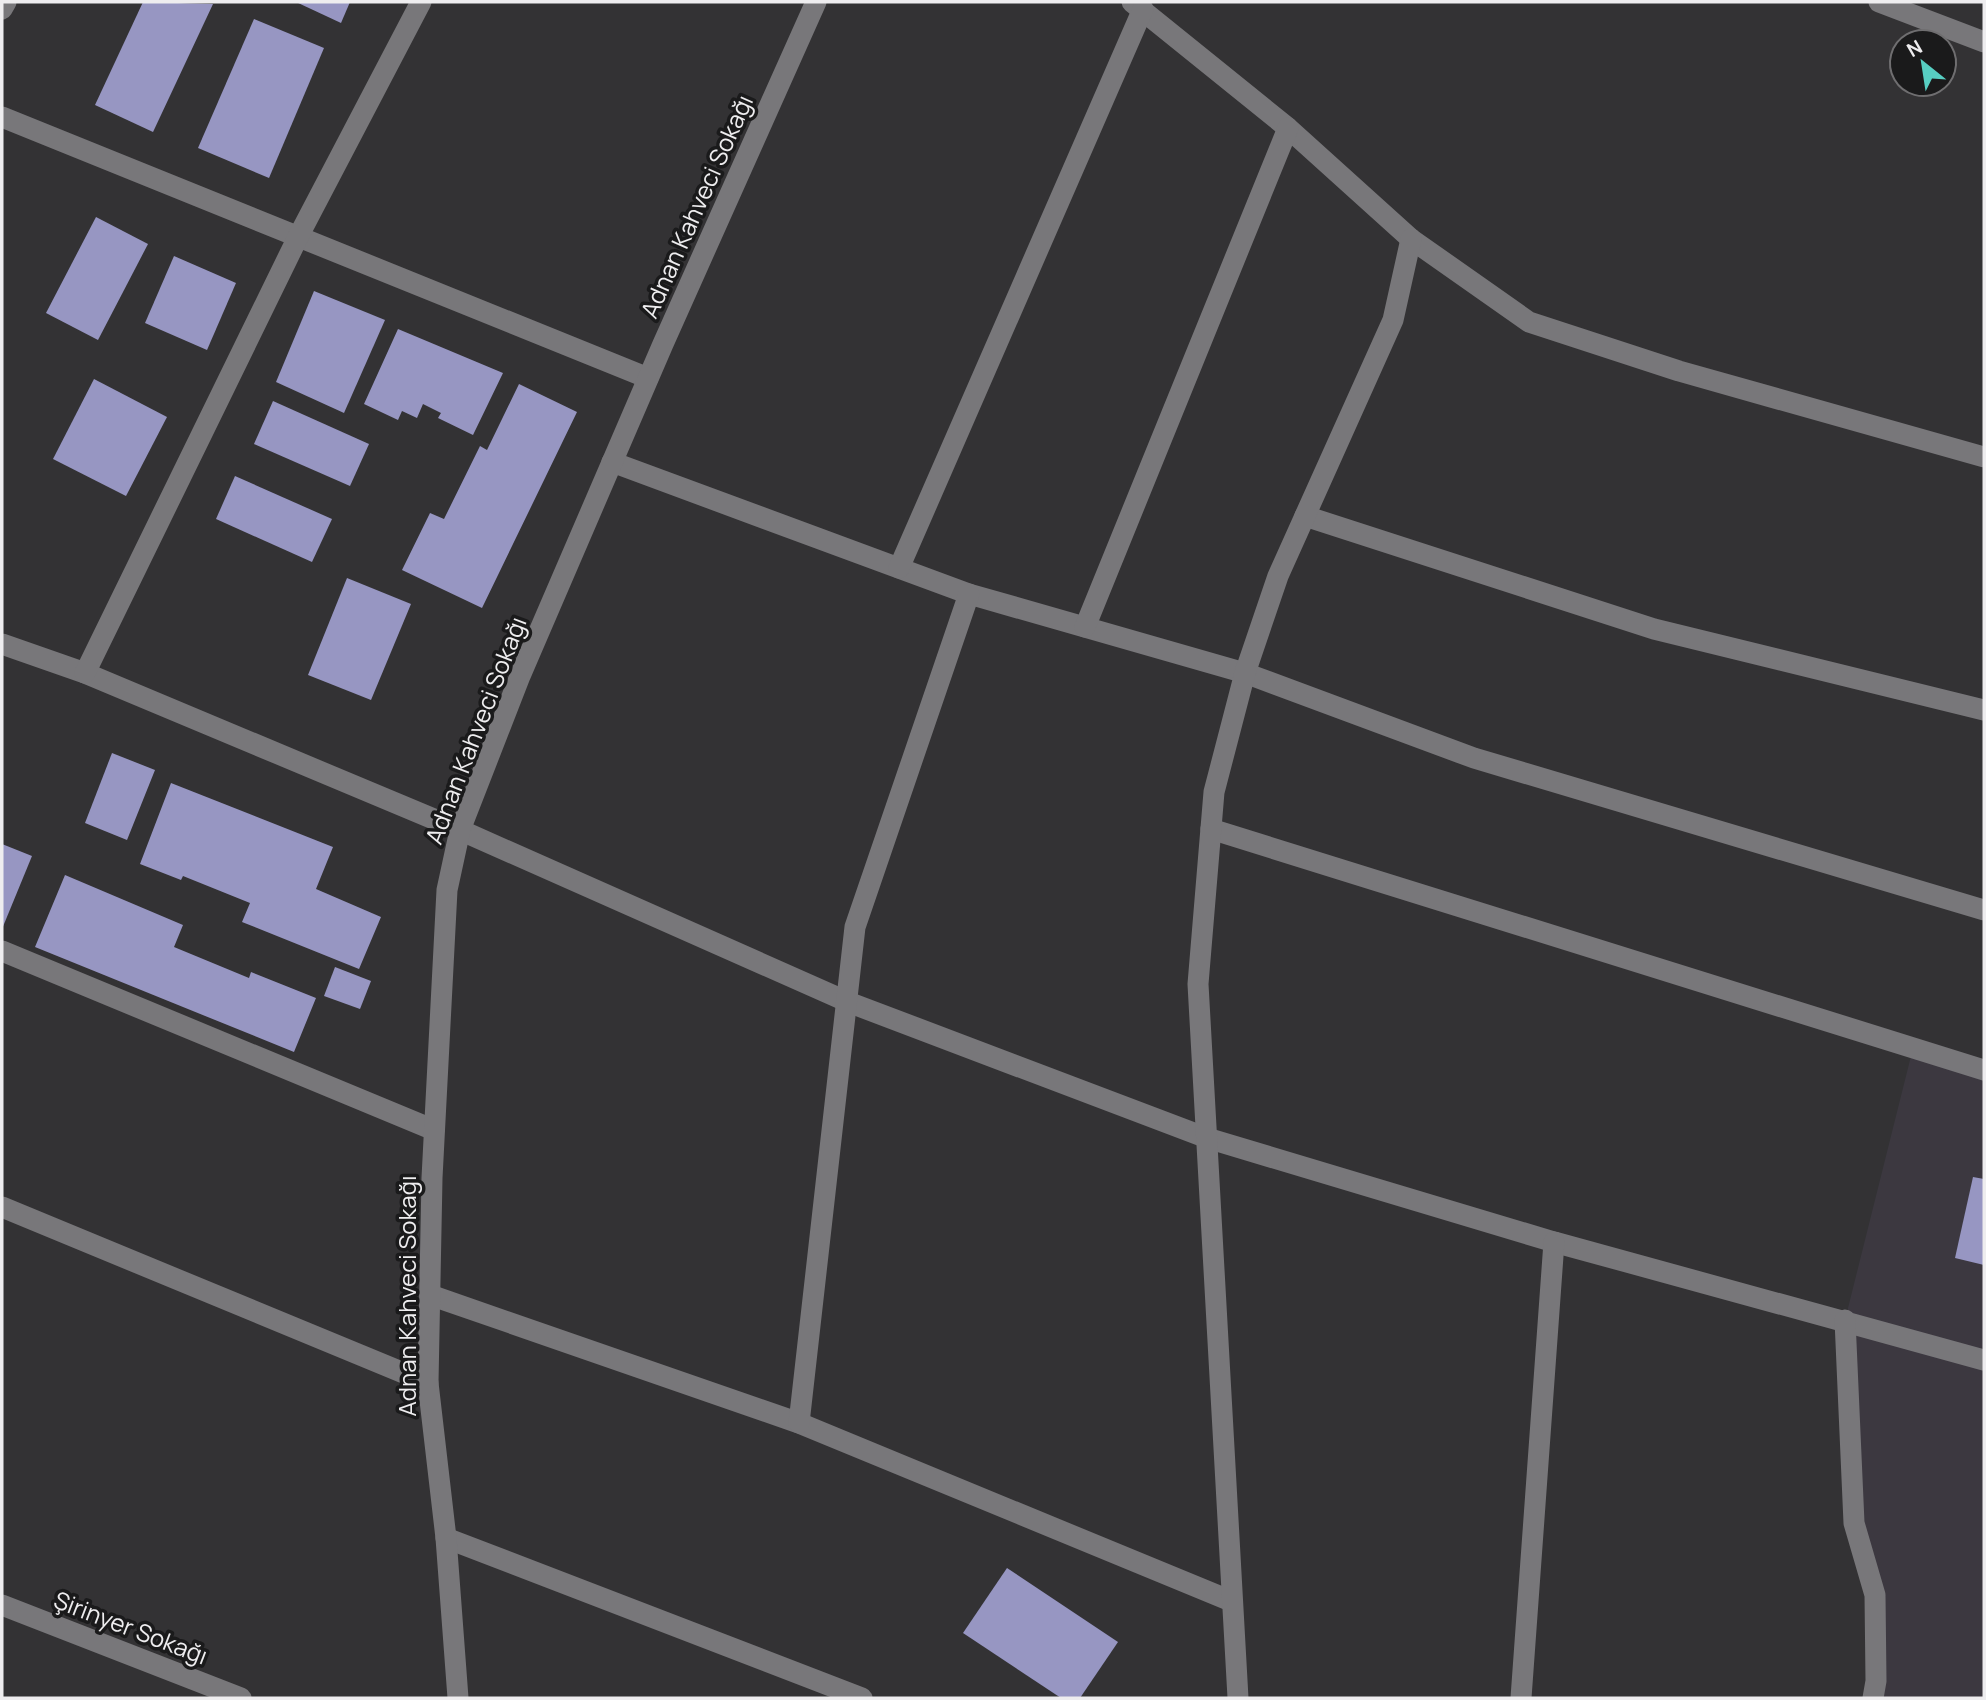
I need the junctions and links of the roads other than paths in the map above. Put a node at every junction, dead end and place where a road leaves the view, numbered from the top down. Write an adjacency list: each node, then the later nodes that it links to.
1 (6, 2): 6 (street)
2 (421, 2): 10 (street)
3 (816, 2): 12 (street, Adnan Kahveci Sokağı)
4 (1879, 2): 7 (street)
5 (1138, 5): 9 (street); 16 (street)
6 (2, 9)
7 (1984, 43)
8 (2, 117): 10 (street)
9 (1288, 128): 11 (street); 18 (street)
10 (298, 237): 12 (street); 20 (street)
11 (1411, 239): 13 (street); 15 (street)
12 (648, 378): 14 (street, Adnan Kahveci Sokağı)
13 (1984, 457)
14 (612, 462): 16 (street); 24 (street, Adnan Kahveci Sokağı)
15 (1305, 516): 21 (street); 22 (street)
16 (899, 568): 17 (street)
17 (969, 594): 18 (street); 27 (street)
18 (1085, 627): 21 (street)
19 (2, 644): 20 (street)
20 (85, 673): 24 (street)
21 (1245, 673): 23 (street); 25 (street)
22 (1984, 710)
23 (1211, 829): 28 (street); 30 (street)
24 (460, 830): 27 (street); 29 (street, Adnan Kahveci Sokağı)
25 (1984, 910)
26 (2, 951): 29 (street)
27 (848, 1002): 30 (street); 37 (street)
28 (1984, 1070)
29 (434, 1130): 33 (street, Adnan Kahveci Sokağı)
30 (1207, 1138): 32 (street); 39 (street)
31 (2, 1207): 36 (street)
32 (1554, 1242): 34 (street); 45 (street)
33 (430, 1294): 36 (street, Adnan Kahveci Sokağı); 37 (street)
34 (1845, 1320): 35 (street); 46 (street)
35 (1984, 1360)
36 (428, 1383): 38 (street, Adnan Kahveci Sokağı)
37 (799, 1423): 39 (street)
38 (446, 1538): 42 (street, Adnan Kahveci Sokağı); 43 (street)
39 (1231, 1601): 44 (street)
40 (2, 1605): 41 (street, Şirinyer Sokağı)
41 (241, 1698)
42 (458, 1698)
43 (862, 1698)
44 (1238, 1698)
45 (1521, 1698)
46 (1873, 1698)

